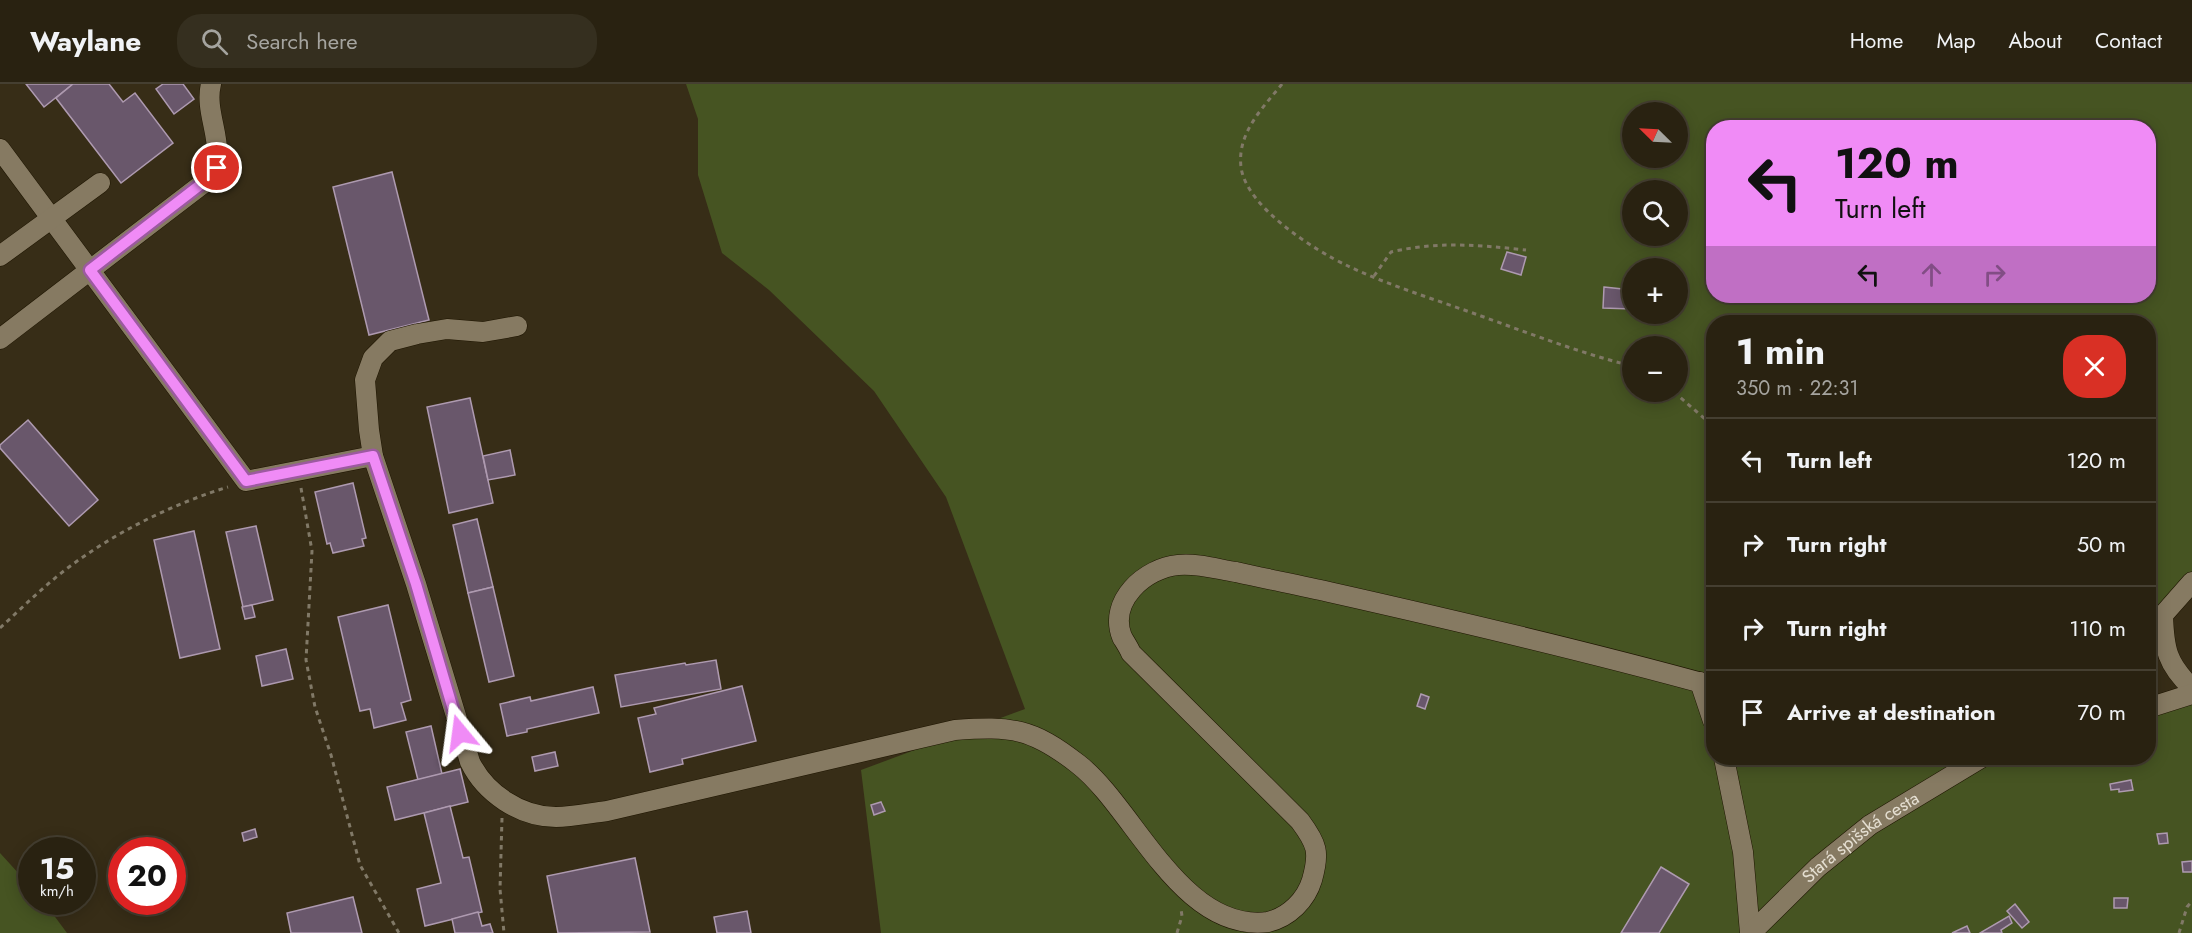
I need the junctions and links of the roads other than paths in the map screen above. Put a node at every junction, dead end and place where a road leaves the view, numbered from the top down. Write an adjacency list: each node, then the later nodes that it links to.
1 (211, 84): 6 (street)
2 (0, 149): 4 (street)
3 (100, 183): 4 (street)
4 (52, 218): 5 (street); 6 (street)
5 (0, 256)
6 (90, 270): 8 (street); 9 (street)
7 (517, 326): 9 (street)
8 (0, 339)
9 (373, 456): 13 (street)
10 (2192, 582): 11 (street)
11 (2163, 615): 12 (street); 14 (street)
12 (2156, 623)
13 (1706, 684)
14 (2192, 688)
15 (2192, 694): 16 (street)
16 (2156, 705)
17 (1725, 765): 19 (street)
18 (1969, 765): 19 (street, Stará spišská cesta)
19 (1750, 933)

